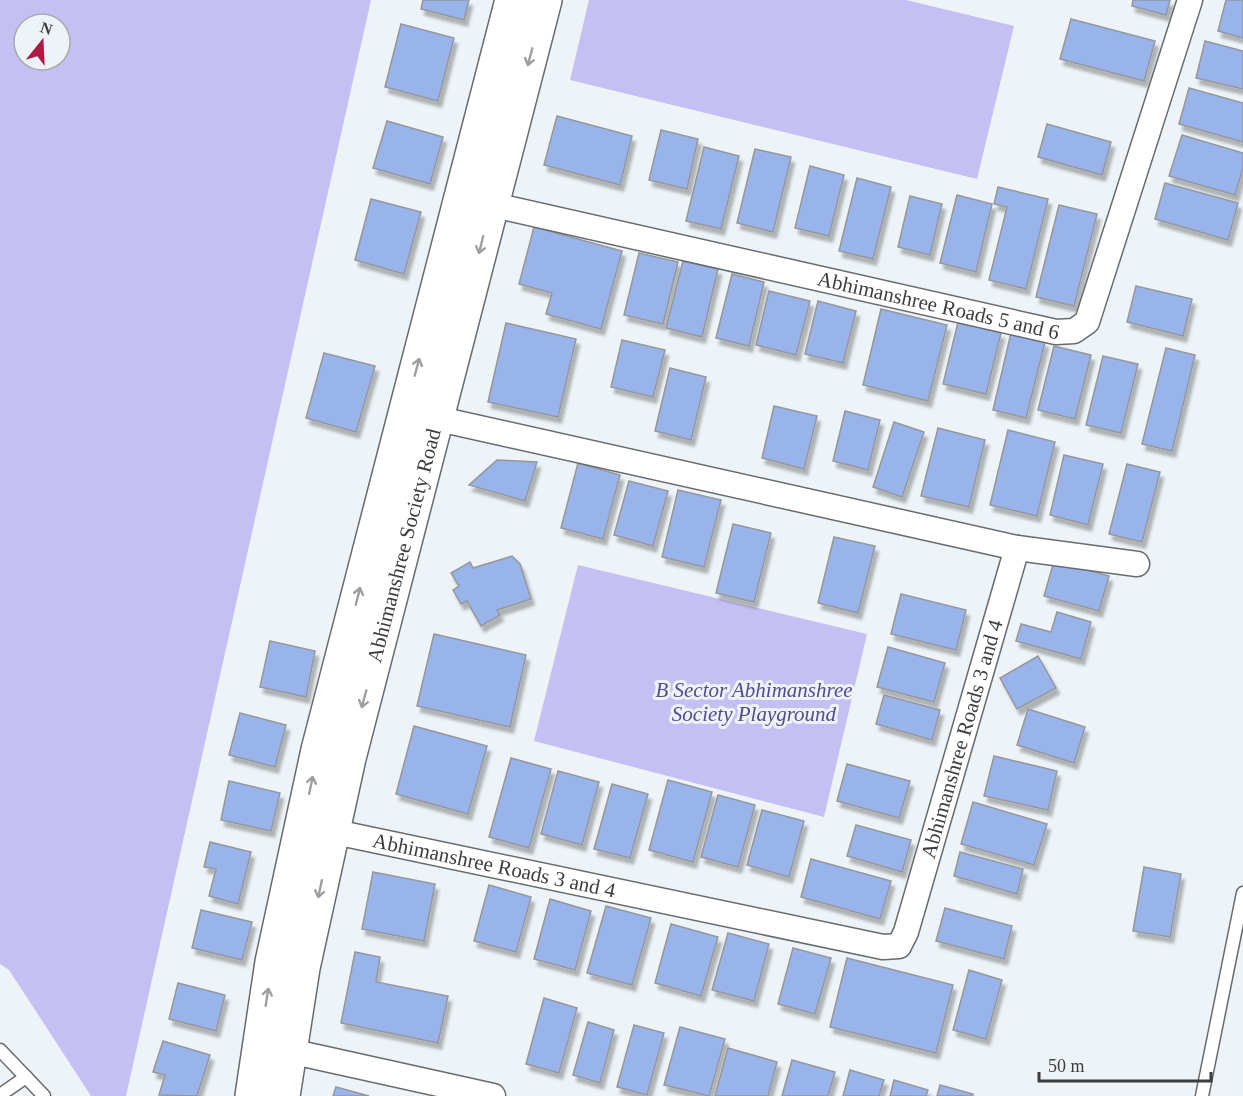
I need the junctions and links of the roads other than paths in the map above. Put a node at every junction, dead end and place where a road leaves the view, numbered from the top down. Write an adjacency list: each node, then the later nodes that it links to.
1 (513, 0): 4 (street, Abhimanshree Society Road)
2 (545, 0): 4 (street, Abhimanshree Society Road, one-way to 4)
3 (1190, 0): 4 (street, Abhimanshree Roads 5 and 6)
4 (477, 201): 5 (street, Abhimanshree Society Road)
5 (421, 416): 6 (street); 8 (street, Abhimanshree Society Road)
6 (1017, 548): 7 (street); 8 (street, Abhimanshree Roads 3 and 4)
7 (1137, 564)
8 (317, 828): 10 (street, Abhimanshree Society Road)
9 (1243, 893): 18 (lane)
10 (275, 1048): 15 (street, Abhimanshree Society Road); 16 (street, Abhimanshree Society Road); 17 (street)
11 (0, 1050): 12 (lane)
12 (26, 1077): 13 (lane); 14 (lane)
13 (0, 1095)
14 (44, 1096)
15 (252, 1096)
16 (283, 1096)
17 (493, 1096)
18 (1202, 1096)

